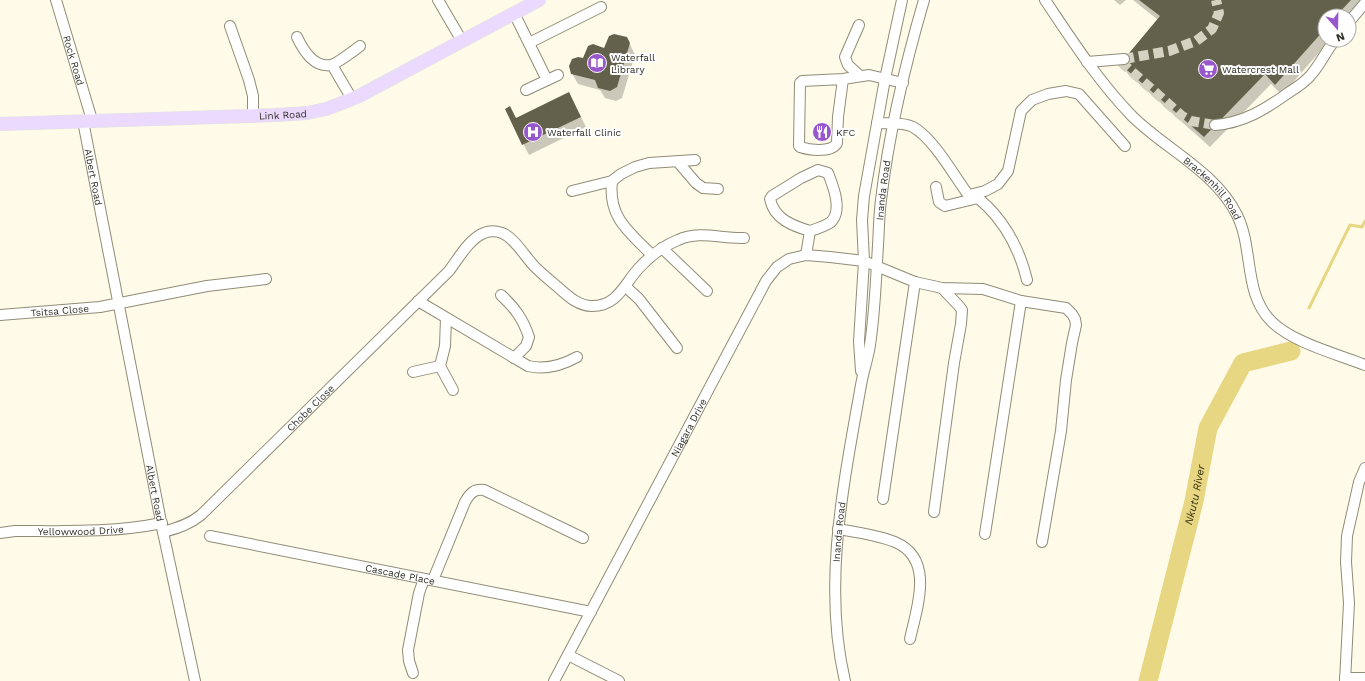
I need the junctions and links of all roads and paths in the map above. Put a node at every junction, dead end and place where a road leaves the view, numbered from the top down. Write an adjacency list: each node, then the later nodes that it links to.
1 (56, 0): 30 (street, Rock Road)
2 (438, 0): 14 (street)
3 (539, 0): 10 (main road, Link Road)
4 (902, 0): 23 (street, Inanda Road)
5 (924, 0): 26 (street, Inanda Road)
6 (1045, 0): 19 (street, Brackenhill Road)
7 (1365, 3): 9 (street)
8 (601, 6): 15 (street)
9 (1357, 12)
10 (514, 13): 14 (main road, Link Road); 15 (street)
11 (230, 26): 29 (street)
12 (859, 26): 22 (street)
13 (297, 37): 20 (street)
14 (462, 41): 28 (main road, Link Road)
15 (529, 44): 24 (street)
16 (360, 46): 20 (street)
17 (1329, 48): 34 (street)
18 (1119, 60): 19 (street)
19 (1087, 62): 65 (street, Brackenhill Road)
20 (332, 65): 28 (street)
21 (558, 75): 24 (street)
22 (860, 76): 23 (street); 25 (street)
23 (885, 79): 26 (street); 31 (street, Inanda Road)
24 (547, 80): 27 (street)
25 (843, 80): 25 (street)
26 (903, 83): 33 (street, Inanda Road)
27 (526, 90)
28 (352, 99): 29 (main road, Link Road)
29 (253, 116): 30 (main road, Link Road)
30 (87, 121): 32 (main road, Link Road); 59 (street, Albert Road)
31 (877, 123): 33 (street); 48 (street, Inanda Road)
32 (0, 124)
33 (894, 124): 42 (street); 49 (street, Inanda Road)
34 (1215, 125)
35 (1125, 146): 42 (street)
36 (694, 160): 37 (street)
37 (678, 162): 38 (street); 40 (street)
38 (612, 181): 41 (street); 46 (street)
39 (936, 187): 42 (street)
40 (718, 189)
41 (572, 191)
42 (974, 197): 51 (street)
43 (810, 231): 43 (street); 47 (street)
44 (744, 238): 45 (street, Chobe Close)
45 (662, 248): 46 (street, Chobe Close); 55 (street)
46 (652, 255): 53 (street, Chobe Close)
47 (806, 256): 48 (street, Niagara Drive); 81 (street, Niagara Drive)
48 (864, 261): 49 (street, Niagara Drive); 68 (street, Inanda Road)
49 (877, 266): 52 (street, Niagara Drive); 68 (street, Inanda Road)
50 (266, 279): 59 (street)
51 (1027, 280)
52 (915, 282): 54 (street, Niagara Drive); 71 (street)
53 (626, 287): 57 (street, Chobe Close); 62 (street)
54 (942, 288): 58 (street, Niagara Drive); 72 (street)
55 (707, 291)
56 (501, 295): 64 (street)
57 (418, 301): 61 (street); 73 (street, Chobe Close)
58 (1021, 301): 76 (street); 79 (street, Niagara Drive)
59 (119, 304): 60 (street, Tsitsa Close); 73 (street, Albert Road)
60 (0, 315)
61 (446, 318): 64 (street); 66 (street)
62 (677, 348)
63 (577, 357): 64 (street)
64 (514, 358)
65 (1365, 365)
66 (440, 366): 67 (street); 69 (street)
67 (413, 372)
68 (861, 383): 74 (street, Inanda Road)
69 (453, 390)
70 (1365, 468): 86 (street)
71 (883, 498)
72 (934, 512)
73 (163, 528): 75 (street, Yellowwood Drive); 87 (street, Albert Road)
74 (838, 528): 82 (street); 90 (street, Inanda Road)
75 (0, 533)
76 (985, 534)
77 (210, 536): 80 (street, Cascade Place)
78 (583, 538): 80 (street)
79 (1042, 542)
80 (428, 580): 81 (street, Cascade Place); 84 (street)
81 (591, 612): 83 (street, Niagara Drive)
82 (910, 639)
83 (568, 655): 88 (street, Niagara Drive); 89 (street)
84 (413, 673)
85 (1365, 678): 86 (street)
86 (1345, 680)
87 (195, 681)
88 (554, 681)
89 (619, 681)
90 (844, 681)

